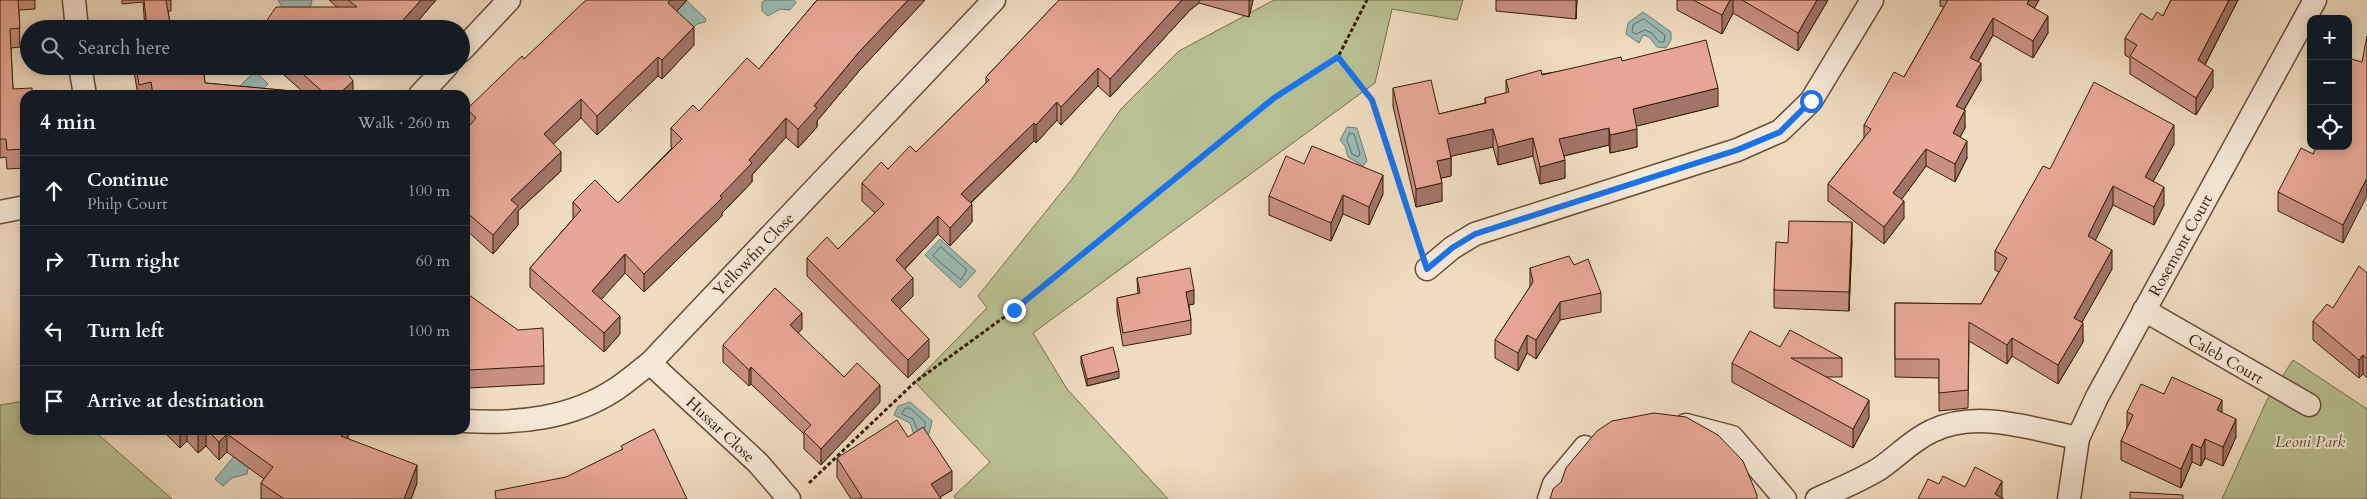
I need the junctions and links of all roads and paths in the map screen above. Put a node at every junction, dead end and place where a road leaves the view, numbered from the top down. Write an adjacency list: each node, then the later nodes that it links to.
1 (74, 0): 7 (street)
2 (509, 0): 8 (street)
3 (994, 0): 18 (street, Yellowfin Close)
4 (1366, 0): 9 (path)
5 (1872, 0): 16 (street)
6 (2315, 0): 17 (street, Rosemont Court)
7 (76, 20)
8 (470, 41)
9 (1338, 57): 16 (path); 24 (path)
10 (82, 75): 12 (street)
11 (439, 75): 13 (street)
12 (84, 90)
13 (425, 90)
14 (20, 208): 15 (street)
15 (0, 212)
16 (1427, 269)
17 (2144, 310): 19 (street, Caleb Court); 23 (street, Rosemont Court)
18 (650, 363): 21 (street, Yellowfin Close); 25 (street, Hussar Close)
19 (2309, 405)
20 (1665, 420): 27 (street)
21 (470, 421)
22 (1597, 433): 26 (street)
23 (2078, 438): 28 (street); 29 (street, Rosemont Court)
24 (807, 485)
25 (789, 499)
26 (1549, 499)
27 (1785, 499)
28 (1817, 499)
29 (2069, 499)

